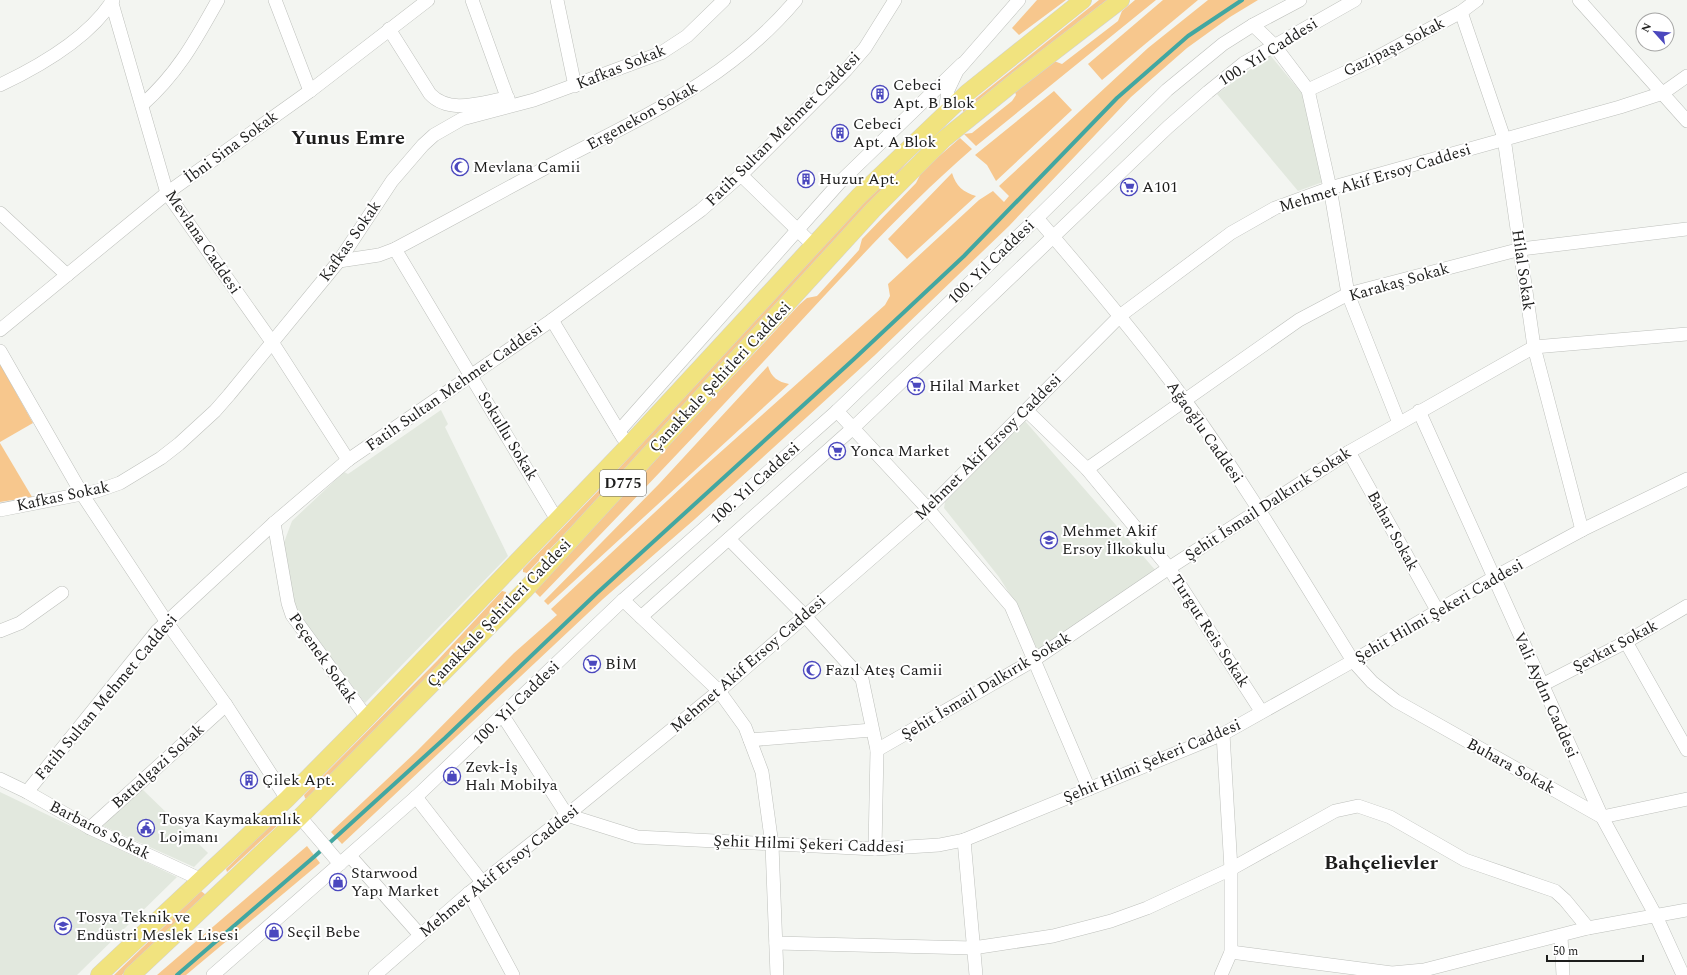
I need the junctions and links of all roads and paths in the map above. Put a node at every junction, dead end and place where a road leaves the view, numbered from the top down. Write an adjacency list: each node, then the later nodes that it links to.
1 (218, 0): 29 (street)
2 (275, 0): 26 (street)
3 (428, 0): 19 (street, İbni Sina Sokak)
4 (472, 0): 28 (street)
5 (557, 0): 24 (street)
6 (724, 0): 24 (street, Kafkas Sokak)
7 (796, 0): 44 (street, Ergenekon Sokak)
8 (895, 0): 35 (street, Fatih Sultan Mehmet Caddesi)
9 (1019, 0): 21 (street)
10 (1083, 0): 30 (main road, Çanakkale Şehitleri Caddesi / D775)
11 (1121, 0): 34 (main road, Çanakkale Şehitleri Caddesi / D775)
12 (1300, 0): 18 (street, 100. Yıl Caddesi)
13 (1355, 0): 20 (street, 100. Yıl Caddesi)
14 (1477, 0): 17 (street, Gazipaşa Sokak)
15 (1579, 0): 27 (street)
16 (112, 1): 23 (street); 29 (street, Mevlana Caddesi)
17 (1461, 12): 25 (street, Gazipaşa Sokak); 33 (street, Hilal Sokak)
18 (1253, 25): 20 (street); 39 (street, 100. Yıl Caddesi)
19 (389, 29): 26 (street, İbni Sina Sokak); 28 (street)
20 (1274, 45): 25 (street); 42 (street, 100. Yıl Caddesi)
21 (962, 64): 30 (street); 41 (street)
22 (1687, 76): 27 (street, Mehmet Akif Ersoy Caddesi)
23 (0, 85)
24 (575, 86): 28 (street, Kafkas Sokak)
25 (1308, 90): 36 (street)
26 (310, 91): 37 (street, İbni Sina Sokak)
27 (1663, 93): 31 (street); 33 (street, Mehmet Akif Ersoy Caddesi)
28 (509, 102): 46 (street, Kafkas Sokak)
29 (142, 105): 37 (street, Mevlana Caddesi)
30 (945, 112): 32 (main road, Çanakkale Şehitleri Caddesi / D775)
31 (1687, 121)
32 (930, 127): 34 (main road); 43 (main road, Çanakkale Şehitleri Caddesi / D775)
33 (1504, 138): 36 (street, Mehmet Akif Ersoy Caddesi); 45 (street, Hilal Sokak)
34 (944, 139): 80 (main road, Çanakkale Şehitleri Caddesi / D775)
35 (741, 174): 41 (street); 50 (street, Fatih Sultan Mehmet Caddesi)
36 (1330, 188): 48 (street); 49 (street, Mehmet Akif Ersoy Caddesi)
37 (167, 194): 47 (street, İbni Sina Sokak); 53 (street, Mevlana Caddesi)
38 (0, 213): 47 (street)
39 (1037, 218): 42 (street, Ağaoğlu Caddesi); 58 (street, 100. Yıl Caddesi)
40 (1687, 229): 45 (street, Karakaş Sokak)
41 (797, 230): 43 (street); 63 (street)
42 (1054, 238): 49 (street, Ağaoğlu Caddesi); 62 (street, 100. Yıl Caddesi)
43 (813, 245): 64 (main road, Çanakkale Şehitleri Caddesi / D775)
44 (395, 249): 46 (street, Ergenekon Sokak); 56 (street, Sokullu Sokak)
45 (1521, 249): 48 (street, Karakaş Sokak); 54 (street, Hilal Sokak)
46 (339, 261): 53 (street, Kafkas Sokak)
47 (67, 275): 51 (street, İbni Sina Sokak)
48 (1348, 294): 57 (street, Karakaş Sokak); 61 (street)
49 (1120, 315): 57 (street, Ağaoğlu Caddesi); 59 (street, Mehmet Akif Ersoy Caddesi)
50 (552, 320): 56 (street, Fatih Sultan Mehmet Caddesi); 63 (street)
51 (0, 330)
52 (1687, 334): 54 (street, Şehit İsmail Dalkırık Sokak)
53 (272, 342): 66 (street, Mevlana Caddesi); 69 (street, Kafkas Sokak)
54 (1534, 347): 60 (street, Şehit İsmail Dalkırık Sokak); 75 (street, Hilal Sokak)
55 (0, 351): 69 (street)
56 (472, 374): 66 (street, Fatih Sultan Mehmet Caddesi); 73 (street, Sokullu Sokak)
57 (1184, 400): 67 (street, Karakaş Sokak); 72 (street, Ağaoğlu Caddesi)
58 (836, 411): 62 (street); 82 (street, 100. Yıl Caddesi)
59 (1027, 411): 67 (street, Turgut Reis Sokak); 70 (street, Mehmet Akif Ersoy Caddesi)
60 (1419, 411): 61 (street, Şehit İsmail Dalkırık Sokak); 79 (street, Vali Aydın Caddesi)
61 (1399, 423): 65 (street, Şehit İsmail Dalkırık Sokak)
62 (853, 428): 70 (street); 76 (street, 100. Yıl Caddesi)
63 (619, 431): 64 (street)
64 (628, 446): 73 (main road, Çanakkale Şehitleri Caddesi / D775)
65 (1349, 452): 72 (street, Şehit İsmail Dalkırık Sokak); 84 (street, Bahar Sokak)
66 (348, 460): 74 (street, Fatih Sultan Mehmet Caddesi)
67 (1088, 469): 77 (street, Turgut Reis Sokak)
68 (1687, 479): 75 (street, Şehit Hilmi Şekeri Caddesi)
69 (82, 494): 71 (street, Kafkas Sokak); 87 (street)
70 (928, 509): 86 (street, Mehmet Akif Ersoy Caddesi); 90 (street)
71 (0, 510)
72 (1259, 511): 77 (street, Şehit İsmail Dalkırık Sokak); 91 (street, Ağaoğlu Caddesi)
73 (557, 520): 78 (main road, Çanakkale Şehitleri Caddesi / D775)
74 (274, 523): 87 (street, Fatih Sultan Mehmet Caddesi); 97 (street, Peçenek Sokak)
75 (1582, 530): 79 (street, Şehit Hilmi Şekeri Caddesi)
76 (729, 539): 85 (street, 100. Yıl Caddesi); 86 (street)
77 (1169, 568): 90 (street, Şehit İsmail Dalkırık Sokak); 95 (street, Turgut Reis Sokak)
78 (507, 573): 80 (main road); 97 (main road, Çanakkale Şehitleri Caddesi / D775)
79 (1493, 578): 84 (street, Şehit Hilmi Şekeri Caddesi); 92 (street, Vali Aydın Caddesi)
80 (525, 590): 110 (main road, Çanakkale Şehitleri Caddesi / D775)
81 (62, 593): 88 (street)
82 (623, 600): 85 (street); 96 (street, 100. Yıl Caddesi)
83 (1687, 606): 89 (street, Şevkat Sokak)
84 (1437, 610): 91 (street, Şehit Hilmi Şekeri Caddesi)
85 (641, 616): 93 (street)
86 (805, 616): 93 (street, Mehmet Akif Ersoy Caddesi); 98 (street)
87 (166, 621): 94 (street); 105 (street, Fatih Sultan Mehmet Caddesi)
88 (0, 631)
89 (1626, 642): 92 (street, Şevkat Sokak); 102 (street)
90 (1034, 660): 101 (street, Şehit İsmail Dalkırık Sokak); 104 (street)
91 (1353, 661): 95 (street, Şehit Hilmi Şekeri Caddesi); 111 (street, Buhara Sokak)
92 (1542, 685): 111 (street, Vali Aydın Caddesi)
93 (719, 691): 100 (street); 109 (street, Mehmet Akif Ersoy Caddesi)
94 (226, 705): 107 (street); 112 (street, Battalgazi Sokak)
95 (1261, 711): 99 (street, Şehit Hilmi Şekeri Caddesi)
96 (503, 716): 106 (street, 100. Yıl Caddesi); 109 (street)
97 (366, 718): 107 (main road, Çanakkale Şehitleri Caddesi / D775)
98 (872, 730): 100 (street); 101 (street)
99 (1223, 734): 104 (street, Şehit Hilmi Şekeri Caddesi); 117 (street)
100 (750, 740): 114 (street)
101 (877, 750): 115 (street)
102 (1687, 750)
103 (0, 779): 105 (street, Barbaros Sokak)
104 (1089, 789): 113 (street, Şehit Hilmi Şekeri Caddesi)
105 (27, 792): 112 (street, Barbaros Sokak)
106 (416, 797): 116 (street, 100. Yıl Caddesi); 119 (street)
107 (287, 799): 110 (main road); 118 (main road, Çanakkale Şehitleri Caddesi / D775)
108 (1687, 799): 111 (street)
109 (567, 815): 114 (street, Şehit Hilmi Şekeri Caddesi); 119 (street, Mehmet Akif Ersoy Caddesi)
110 (300, 816): 116 (street); 120 (main road, Çanakkale Şehitleri Caddesi / D775)
111 (1602, 817): 123 (street, Vali Aydın Caddesi)
112 (90, 828): 118 (street, Barbaros Sokak)
113 (964, 840): 115 (street, Şehit Hilmi Şekeri Caddesi); 128 (street)
114 (772, 845): 115 (street, Şehit Hilmi Şekeri Caddesi); 127 (street)
115 (875, 849)
116 (345, 860): 125 (street); 133 (street, 100. Yıl Caddesi)
117 (1231, 869): 124 (street); 128 (street); 129 (street)
118 (204, 878): 120 (main road); 131 (main road, Çanakkale Şehitleri Caddesi / D775)
119 (482, 882): 121 (street, Mehmet Akif Ersoy Caddesi)
120 (221, 890): 132 (main road, Çanakkale Şehitleri Caddesi / D775)
121 (469, 893): 125 (street, Mehmet Akif Ersoy Caddesi); 135 (street)
122 (1687, 910): 123 (street)
123 (1656, 916): 124 (street); 140 (street, Vali Aydın Caddesi)
124 (1588, 928): 126 (street)
125 (420, 935): 134 (street, Mehmet Akif Ersoy Caddesi)
126 (1560, 936): 130 (street); 139 (street)
127 (776, 943): 128 (street); 136 (street)
128 (973, 948): 137 (street)
129 (1231, 952): 130 (street); 138 (street)
130 (1424, 973)
131 (99, 975)
132 (132, 975)
133 (213, 975)
134 (375, 975)
135 (513, 975)
136 (777, 975)
137 (976, 975)
138 (1221, 975)
139 (1564, 975)
140 (1682, 975)

